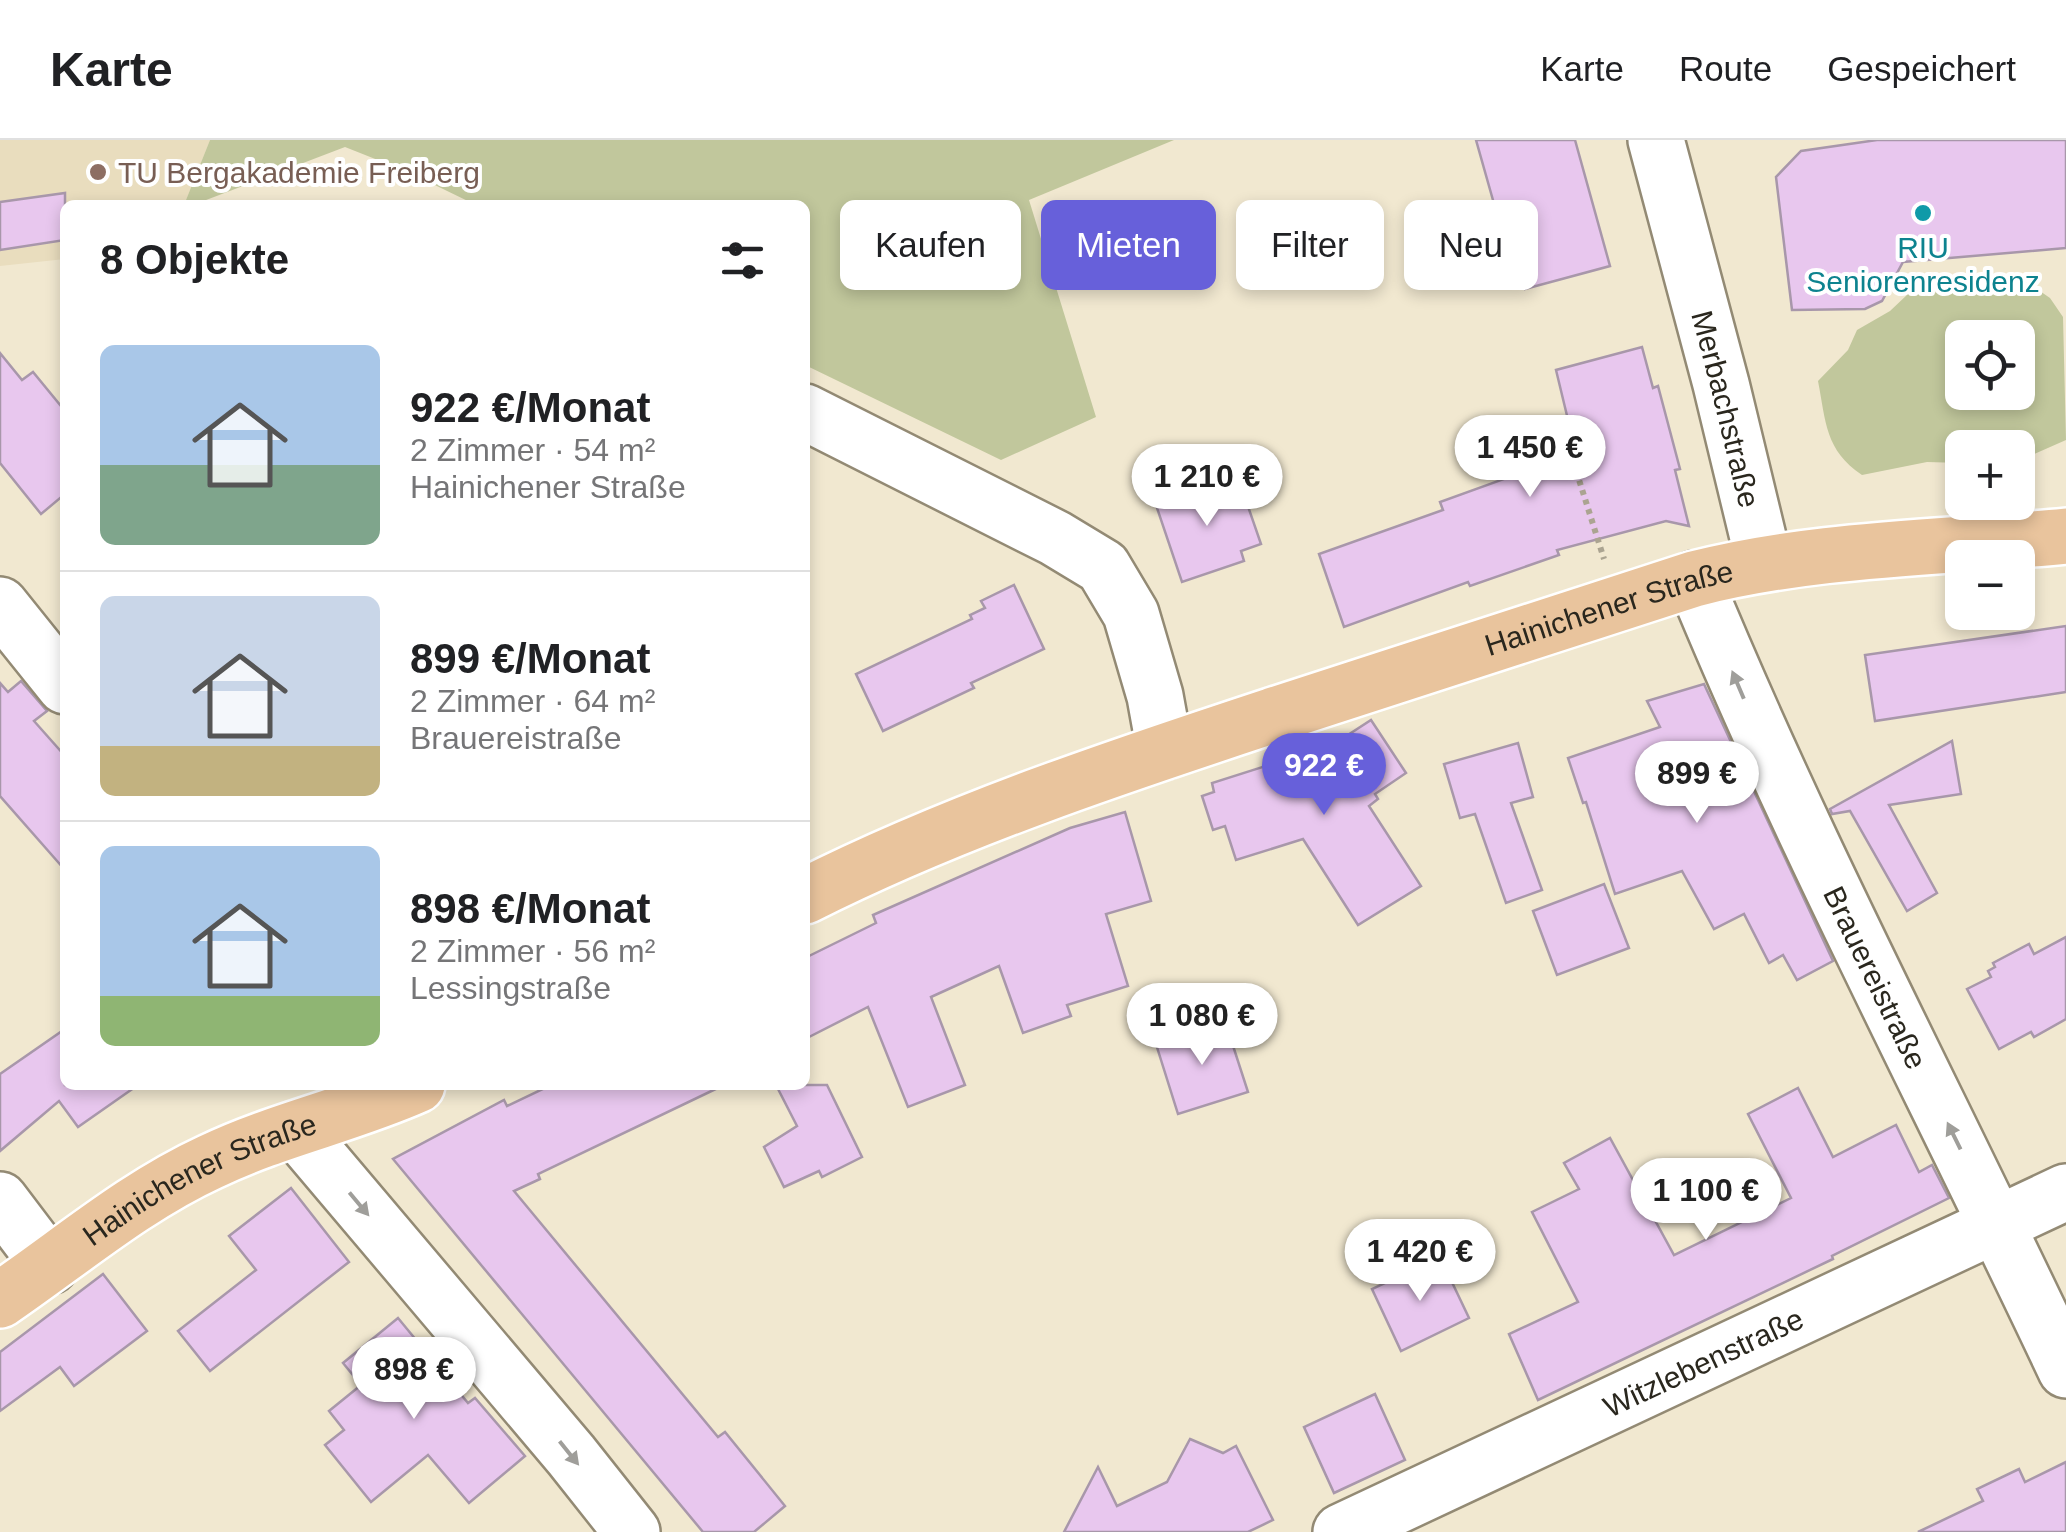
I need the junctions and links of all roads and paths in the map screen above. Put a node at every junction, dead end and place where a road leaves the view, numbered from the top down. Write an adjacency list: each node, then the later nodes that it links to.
1 (1656, 140): 5 (street, Merbachstraße)
2 (810, 415): 10 (street)
3 (1580, 441): 7 (path)
4 (2066, 536): 5 (main road, Hainichener Straße)
5 (1764, 562): 6 (main road, Hainichener Straße)
6 (1694, 579): 7 (main road, Hainichener Straße); 16 (street, Brauereistraße, one-way to 6)
7 (1617, 603): 10 (main road, Hainichener Straße)
8 (0, 605): 9 (street)
9 (60, 680)
10 (1165, 751): 11 (main road, Hainichener Straße)
11 (810, 893)
12 (406, 1090): 13 (main road, Hainichener Straße)
13 (304, 1112): 17 (main road, Hainichener Straße); 20 (street, one-way to 20)
14 (2066, 1192): 16 (street, Witzlebenstraße)
15 (0, 1200): 17 (street)
16 (1997, 1223): 19 (street, Brauereistraße); 21 (street, Witzlebenstraße)
17 (50, 1266): 18 (main road, Hainichener Straße)
18 (0, 1300)
19 (2066, 1370)
20 (632, 1532)
21 (1341, 1532)

